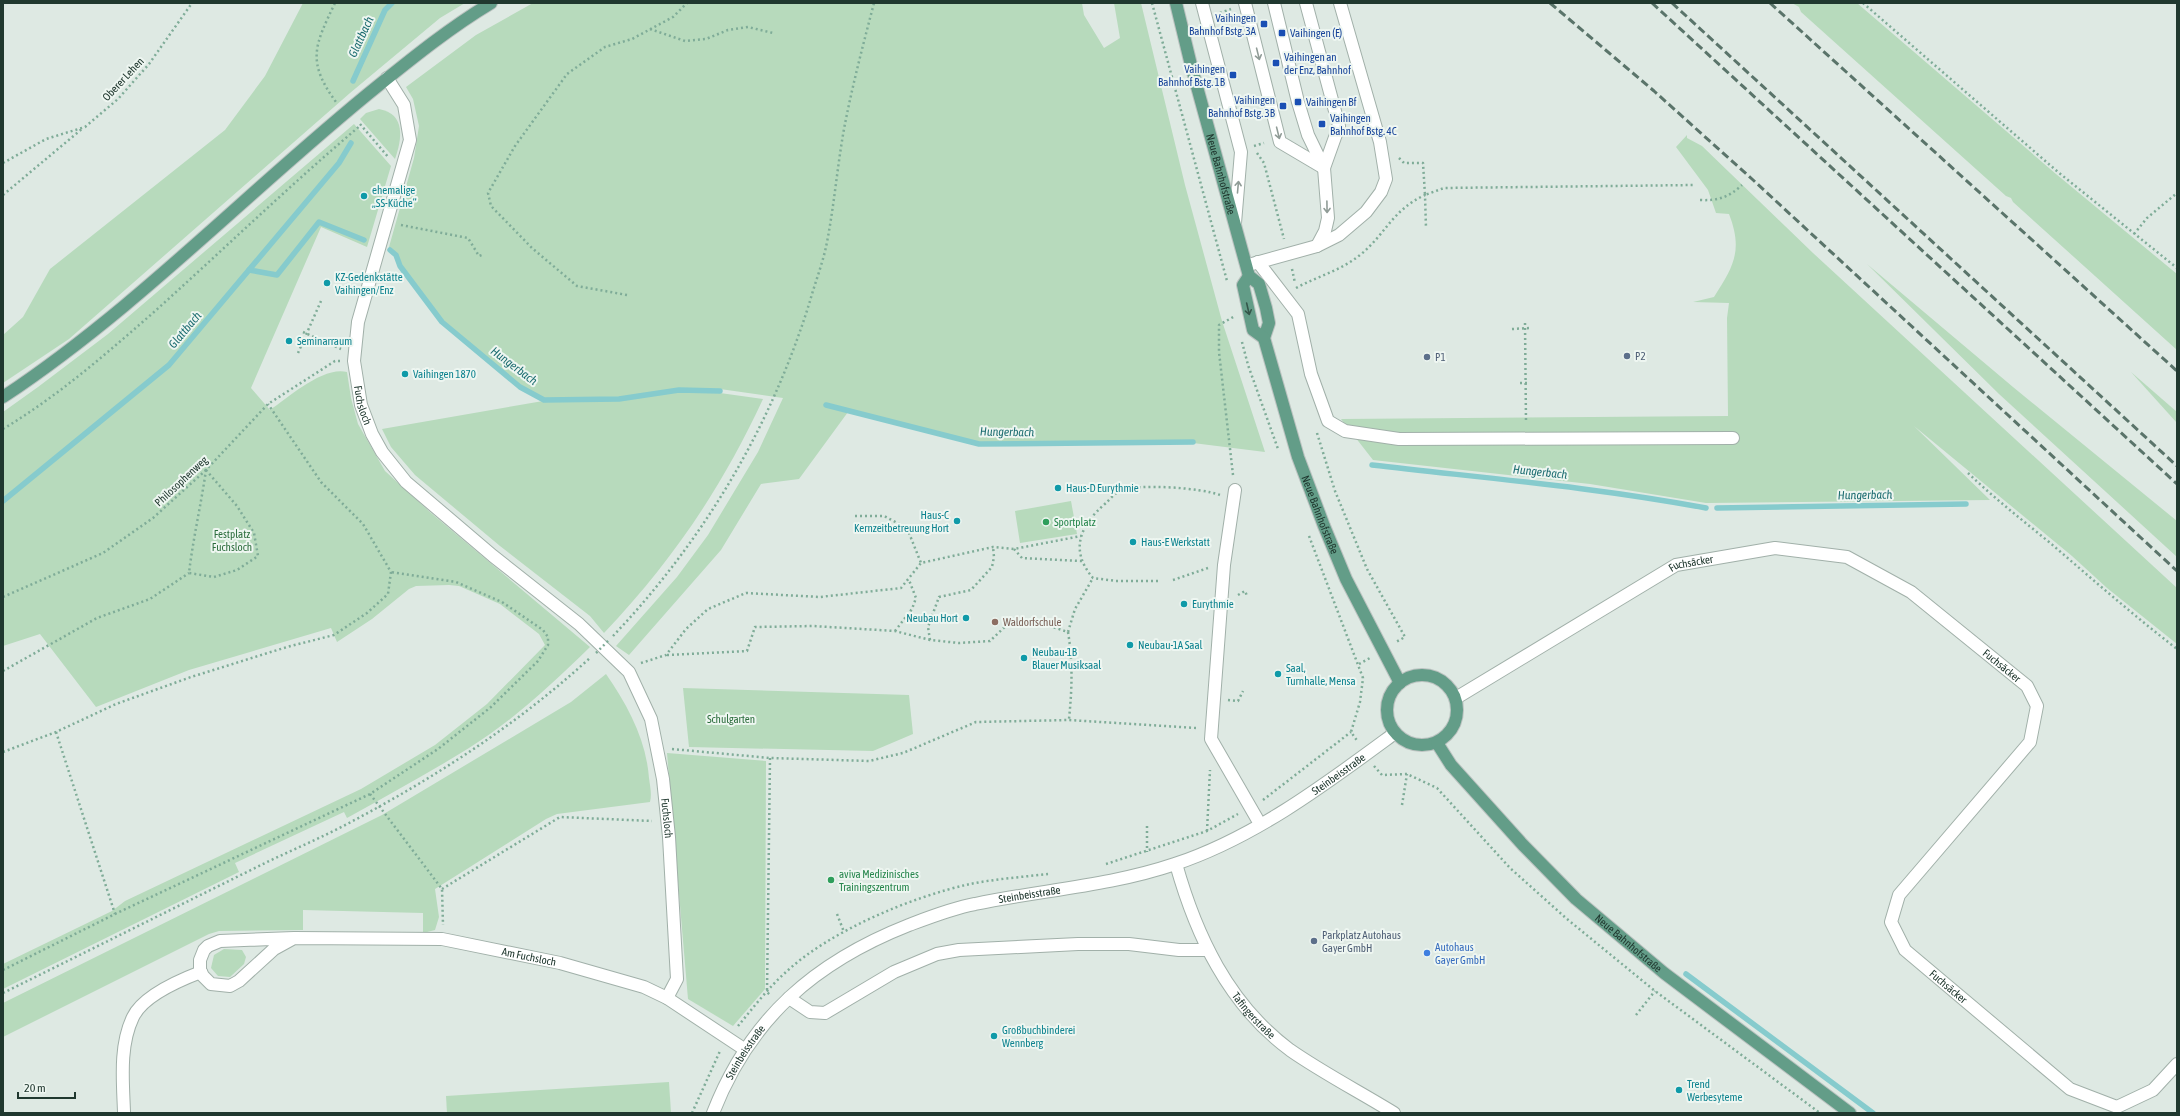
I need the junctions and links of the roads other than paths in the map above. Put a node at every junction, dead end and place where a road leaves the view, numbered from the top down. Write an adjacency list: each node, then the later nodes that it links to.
1 (491, 3): 8 (main road)
2 (1176, 3): 10 (main road, Neue Bahnhofstraße)
3 (1202, 3): 10 (street, one-way to 3)
4 (1244, 3): 9 (street, one-way to 9)
5 (1274, 3): 9 (street)
6 (1306, 3): 9 (street)
7 (1340, 3): 11 (street)
8 (387, 78): 15 (main road); 27 (street, Fuchsloch)
9 (1324, 168): 11 (street, one-way to 11)
10 (1235, 226): 13 (main road, Neue Bahnhofstraße)
11 (1317, 246): 12 (street)
12 (1258, 262): 13 (street); 16 (street)
13 (1247, 271): 14 (main road, Neue Bahnhofstraße); 14 (main road, Neue Bahnhofstraße, one-way to 14)
14 (1264, 338): 18 (main road, Neue Bahnhofstraße)
15 (3, 397)
16 (1733, 438)
17 (1234, 495): 22 (street)
18 (1400, 682): 19 (main road); 20 (main road)
19 (1456, 698): 21 (main road); 30 (street, Fuchsäcker)
20 (1395, 733): 21 (main road); 22 (street, Steinbeisstraße)
21 (1437, 743): 34 (main road, Neue Bahnhofstraße)
22 (1260, 824): 23 (street, Steinbeisstraße)
23 (1176, 864): 25 (street, Tafingerstraße); 28 (street, Steinbeisstraße)
24 (294, 938): 26 (street, Am Fuchsloch); 26 (street, Am Fuchsloch); 27 (street, Am Fuchsloch)
25 (1207, 950): 28 (street); 33 (street, Tafingerstraße)
26 (201, 972): 31 (street)
27 (666, 998): 29 (street, Am Fuchsloch)
28 (785, 1002): 29 (street, Steinbeisstraße)
29 (744, 1049): 32 (street, Steinbeisstraße)
30 (2177, 1064)
31 (124, 1112)
32 (712, 1113)
33 (1394, 1113)
34 (1850, 1113)

